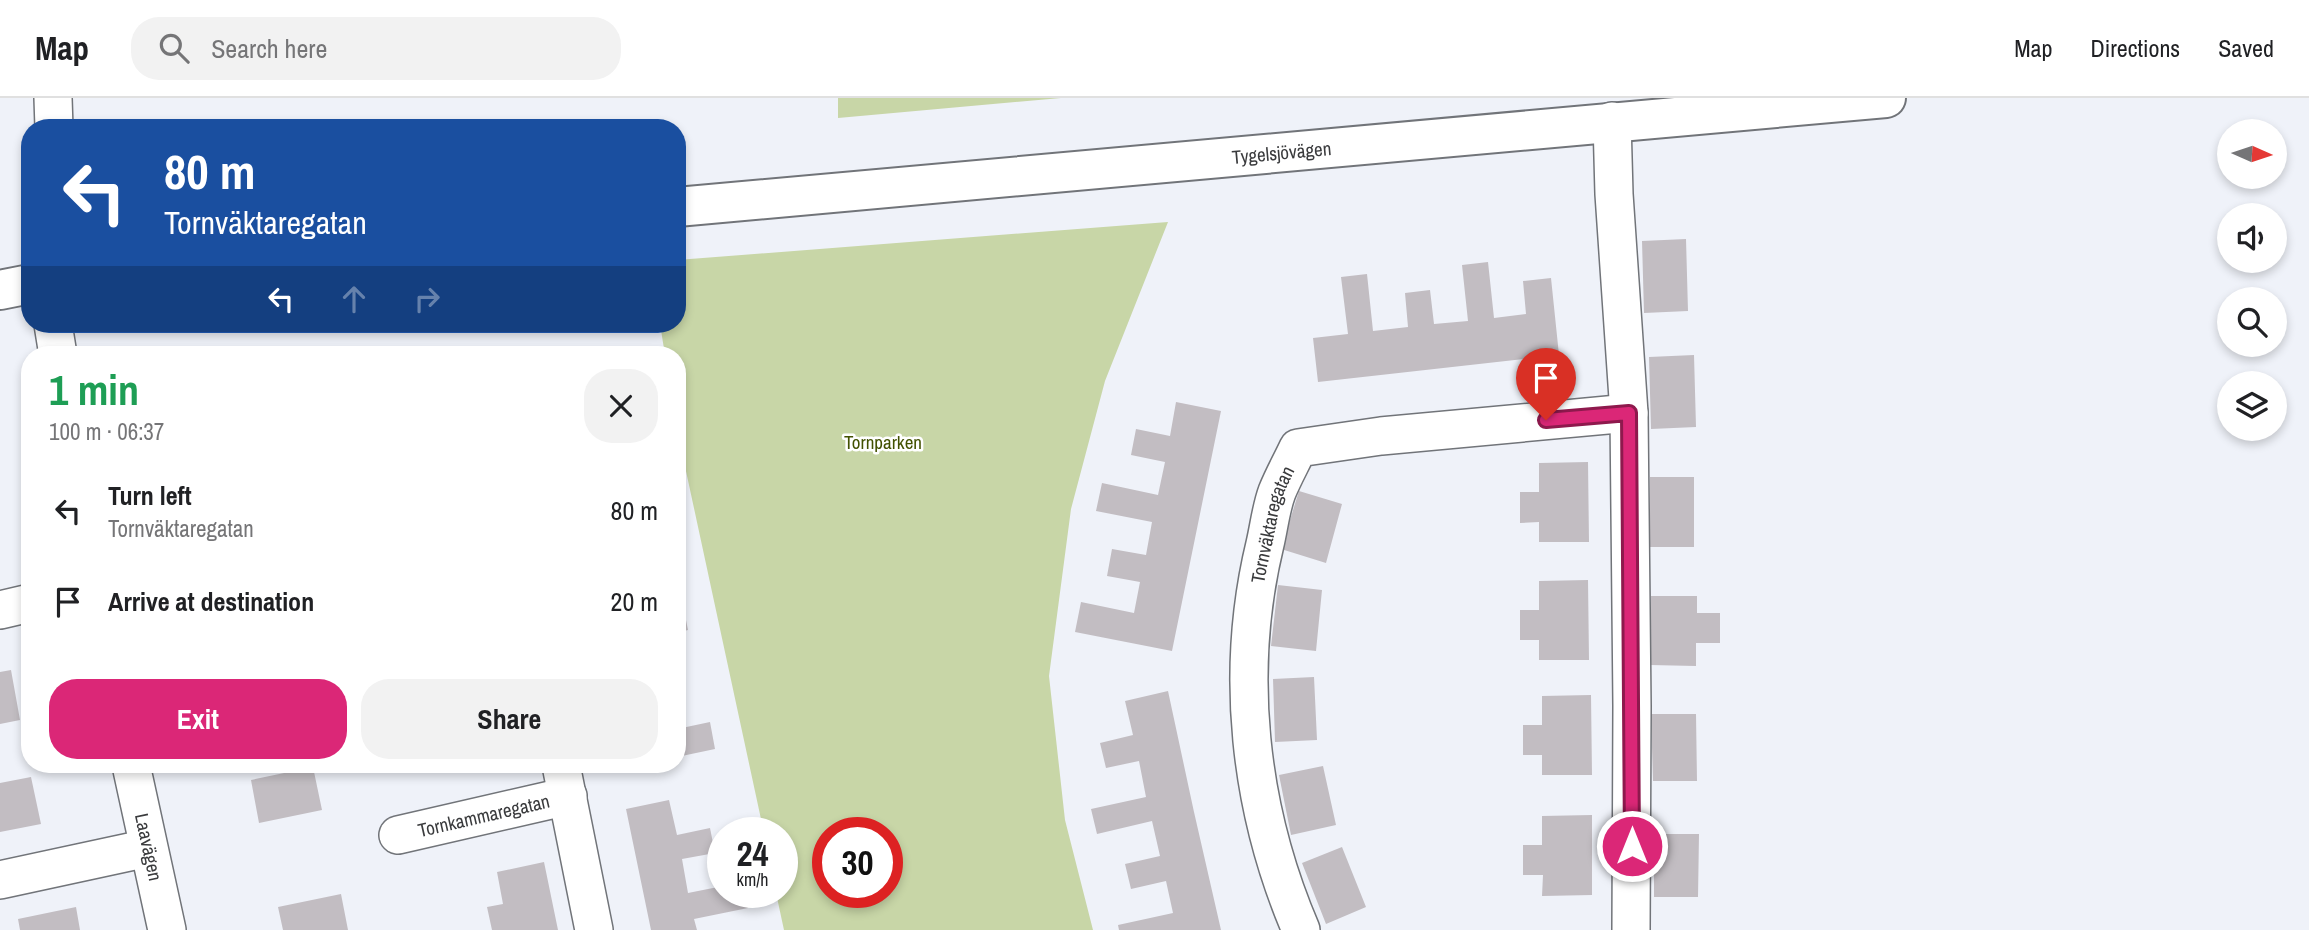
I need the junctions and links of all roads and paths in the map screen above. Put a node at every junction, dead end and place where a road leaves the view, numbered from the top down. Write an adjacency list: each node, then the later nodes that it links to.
1 (53, 98): 3 (street)
2 (1886, 98): 4 (main road, Tygelsjövägen)
3 (54, 119)
4 (1612, 121): 5 (main road, Tygelsjövägen); 8 (street)
5 (686, 206)
6 (21, 286): 7 (main road)
7 (0, 290)
8 (1629, 413): 18 (street, Tornväktaregatan); 19 (street)
9 (21, 605): 10 (street)
10 (0, 610)
11 (133, 773): 14 (street, Laavägen)
12 (564, 780): 13 (street, Tornkammaregatan); 17 (street, Tornkammaregatan)
13 (398, 835)
14 (148, 848): 15 (street); 16 (street, Laavägen)
15 (0, 880)
16 (167, 930)
17 (594, 930)
18 (1301, 930)
19 (1631, 930)

